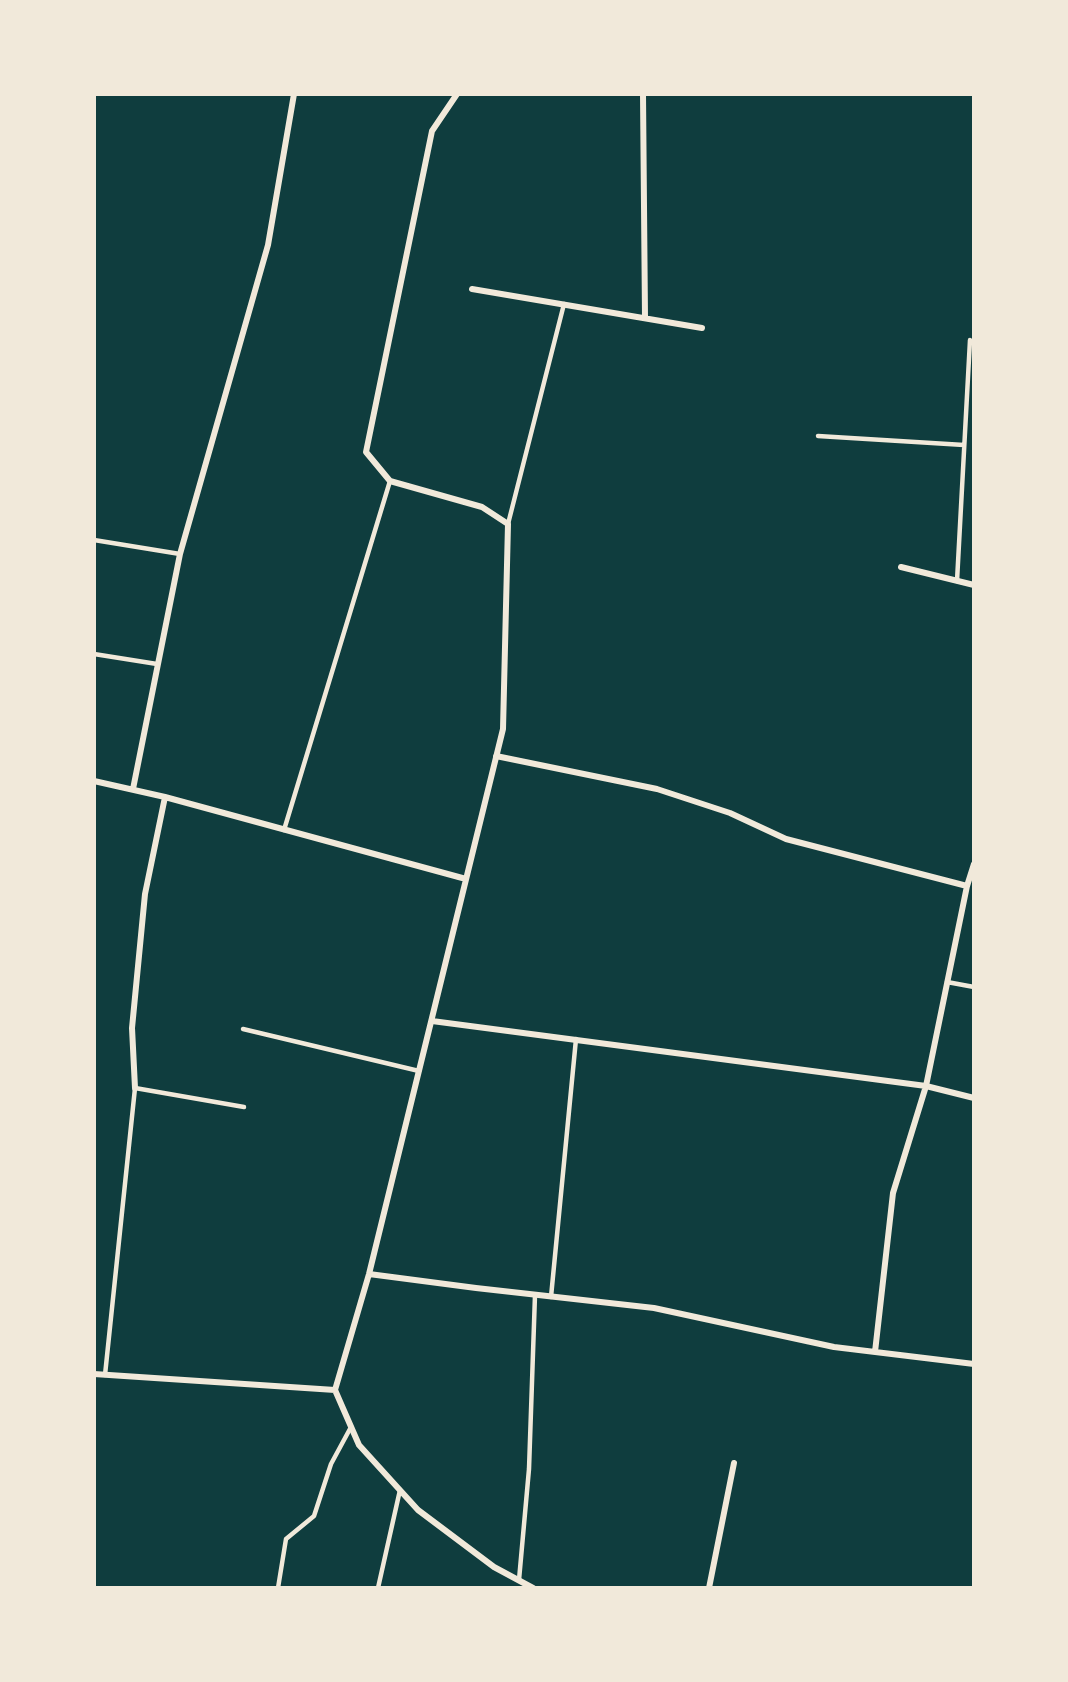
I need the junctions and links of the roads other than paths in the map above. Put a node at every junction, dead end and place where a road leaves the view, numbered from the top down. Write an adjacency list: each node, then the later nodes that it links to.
1 (294, 94): 14 (street)
2 (457, 94): 11 (street)
3 (644, 94): 6 (street)
4 (472, 289): 5 (street)
5 (564, 304): 6 (street); 12 (lane)
6 (645, 318): 7 (street)
7 (702, 328)
8 (970, 340): 10 (lane)
9 (818, 436): 10 (lane)
10 (964, 445): 16 (lane)
11 (390, 481): 12 (street); 24 (lane)
12 (508, 524): 20 (street)
13 (94, 540): 14 (lane)
14 (180, 554): 19 (street)
15 (901, 567): 16 (street)
16 (957, 581): 17 (street)
17 (974, 585)
18 (94, 654): 19 (lane)
19 (157, 664): 22 (street)
20 (496, 756): 26 (street); 27 (street)
21 (94, 782): 22 (street)
22 (133, 789): 23 (street)
23 (165, 797): 24 (street); 35 (street)
24 (284, 830): 26 (street)
25 (974, 864): 27 (street)
26 (466, 879): 30 (street)
27 (970, 887): 28 (street)
28 (947, 982): 29 (lane); 34 (street)
29 (974, 987)
30 (432, 1021): 32 (street); 33 (street)
31 (243, 1029): 33 (lane)
32 (576, 1040): 34 (street); 40 (lane)
33 (419, 1071): 38 (street)
34 (926, 1086): 36 (street); 41 (street)
35 (135, 1088): 37 (lane); 44 (lane)
36 (974, 1098)
37 (244, 1107)
38 (369, 1274): 39 (street); 45 (street)
39 (535, 1295): 40 (street); 49 (lane)
40 (551, 1297): 41 (street)
41 (874, 1352): 42 (street)
42 (974, 1364)
43 (94, 1374): 44 (street)
44 (105, 1375): 45 (street)
45 (335, 1390): 46 (street)
46 (351, 1427): 48 (street); 50 (lane)
47 (734, 1464): 53 (street)
48 (400, 1490): 49 (street); 51 (lane)
49 (519, 1580): 52 (street)
50 (278, 1587)
51 (378, 1587)
52 (533, 1587)
53 (709, 1587)

